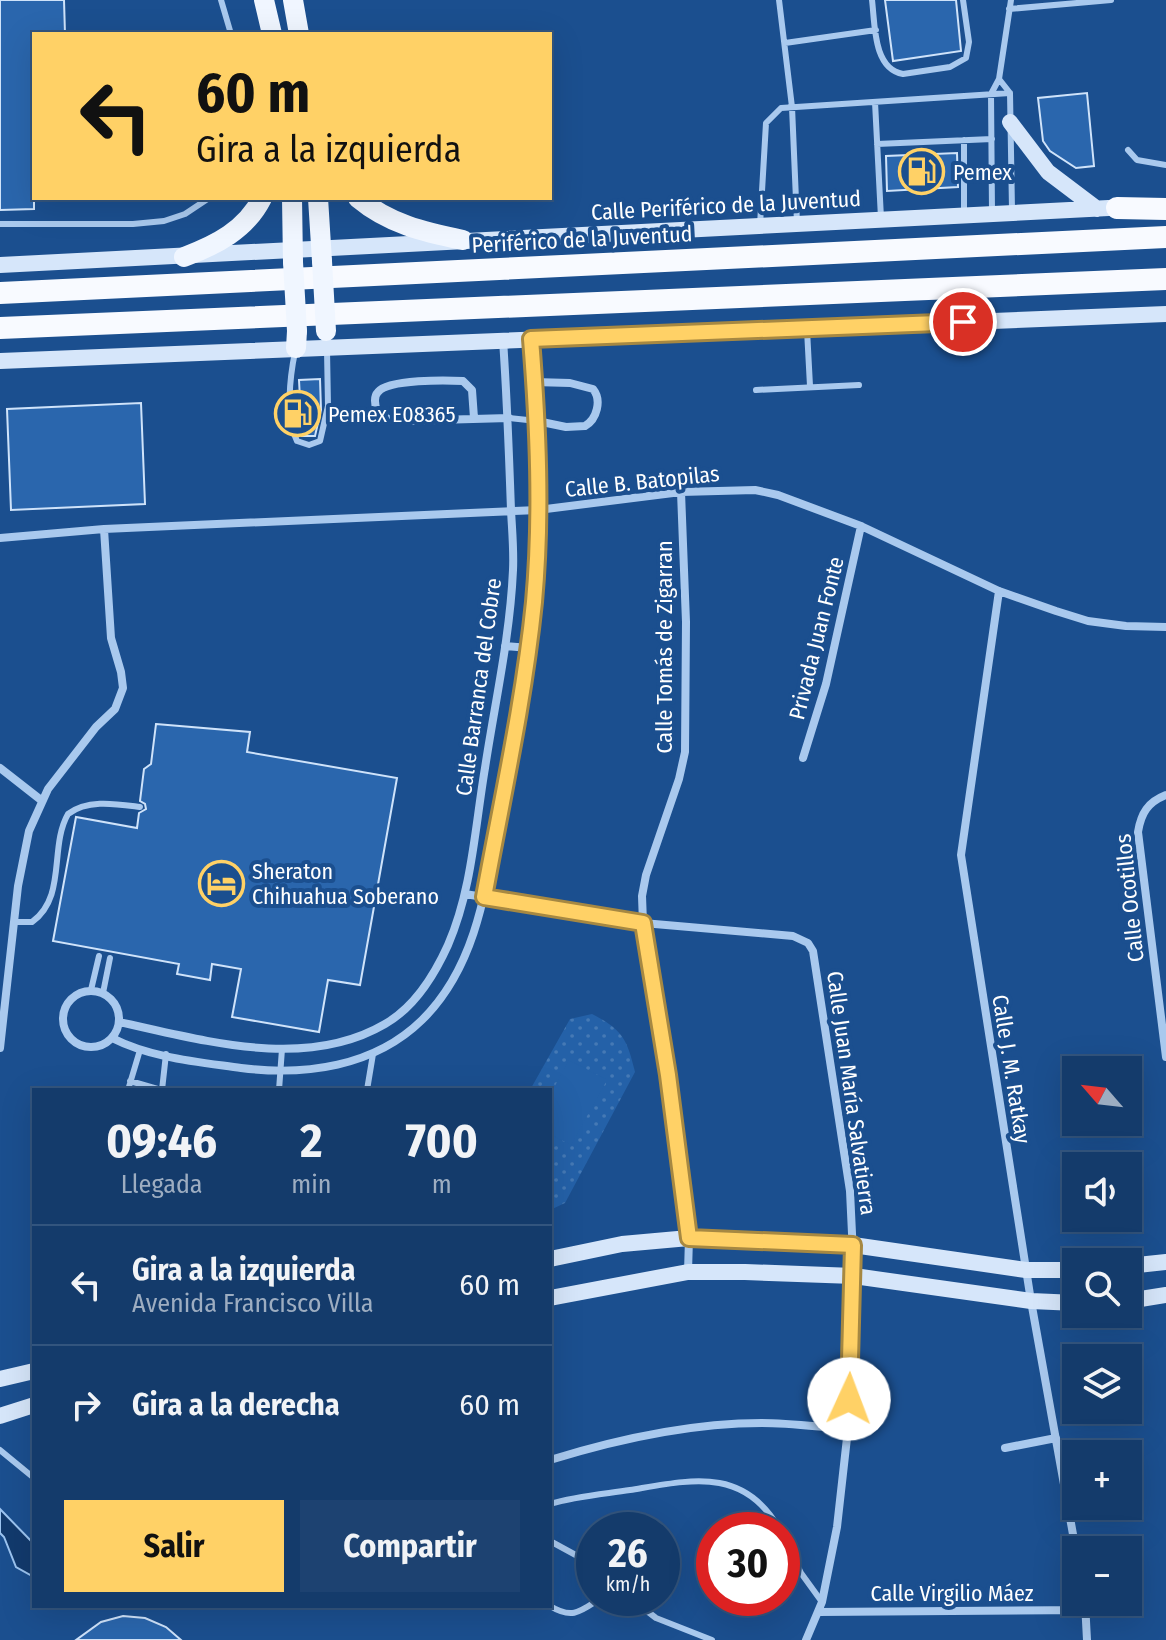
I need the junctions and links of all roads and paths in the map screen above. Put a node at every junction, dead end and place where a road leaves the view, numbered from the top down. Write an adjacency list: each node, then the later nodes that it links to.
1 (221, 0): 11 (lane)
2 (264, 0): 12 (main road)
3 (293, 0): 13 (main road)
4 (779, 0): 14 (lane)
5 (872, 0): 10 (lane)
6 (963, 0): 10 (lane)
7 (1011, 0): 9 (lane)
8 (1111, 0): 9 (lane)
9 (1009, 9): 15 (lane)
10 (876, 30): 14 (lane)
11 (230, 32)
12 (272, 32)
13 (299, 32)
14 (785, 43): 19 (lane)
15 (999, 79): 16 (lane); 17 (lane)
16 (1010, 93): 17 (lane); 20 (lane)
17 (991, 94): 18 (lane); 21 (lane)
18 (875, 102): 19 (lane); 23 (lane)
19 (792, 107): 37 (lane); 39 (lane)
20 (1010, 122): 32 (main road); 33 (lane)
21 (992, 139): 22 (lane); 34 (lane)
22 (964, 140): 23 (lane); 35 (lane)
23 (877, 144): 36 (lane)
24 (1128, 150): 25 (lane)
25 (1166, 165)
26 (206, 200): 38 (lane)
27 (260, 200): 44 (main road)
28 (292, 200): 43 (main road)
29 (318, 200): 42 (main road)
30 (361, 200): 41 (main road)
31 (1166, 207): 32 (highway)
32 (1107, 208): 33 (main road, Calle Periférico de la Juventud)
33 (1012, 213): 34 (main road, Calle Periférico de la Juventud)
34 (992, 215): 35 (main road, Calle Periférico de la Juventud)
35 (964, 216): 36 (main road, Calle Periférico de la Juventud)
36 (881, 219): 37 (main road, Calle Periférico de la Juventud)
37 (797, 223): 39 (main road, Calle Periférico de la Juventud)
38 (0, 224)
39 (760, 225): 41 (main road, Calle Periférico de la Juventud)
40 (1166, 237): 49 (highway, Periférico de la Juventud)
41 (463, 240): 42 (main road, Calle Periférico de la Juventud)
42 (322, 254): 43 (main road, Calle Periférico de la Juventud); 53 (main road, bridge)
43 (292, 256): 44 (main road, Calle Periférico de la Juventud); 55 (main road, bridge)
44 (184, 257): 45 (main road, Calle Periférico de la Juventud)
45 (0, 265)
46 (1166, 279): 47 (highway)
47 (1086, 282): 48 (highway); 51 (highway)
48 (1166, 291)
49 (0, 293)
50 (1166, 314): 52 (main road)
51 (0, 328)
52 (807, 329): 54 (main road); 60 (lane)
53 (327, 339): 55 (main road); 55 (lane); 56 (main road)
54 (531, 339): 56 (main road); 58 (street, Calle Barranca del Cobre)
55 (296, 340): 57 (main road)
56 (503, 340): 63 (street, Calle Barranca del Cobre)
57 (0, 361)
58 (534, 382): 64 (street, Calle Barranca del Cobre); 64 (street)
59 (859, 385): 60 (lane)
60 (810, 386): 61 (lane)
61 (756, 390)
62 (474, 418): 62 (street); 63 (street)
63 (509, 418): 64 (lane); 67 (street, Calle Barranca del Cobre)
64 (537, 421): 66 (street, Calle Barranca del Cobre)
65 (681, 492): 66 (street, Calle B. Batopilas); 68 (street, Calle B. Batopilas); 83 (street, Calle Tomás de Zigarran)
66 (538, 510): 67 (street, Calle B. Batopilas); 74 (street, Calle Barranca del Cobre)
67 (511, 511): 69 (street, Calle B. Batopilas); 73 (street, Calle Barranca del Cobre)
68 (861, 526): 71 (street, Calle B. Batopilas); 75 (street, Privada Juan Fonte)
69 (104, 529): 70 (street, Calle B. Batopilas); 78 (street)
70 (0, 538)
71 (999, 591): 72 (street, Calle B. Batopilas); 112 (street, Calle J. M. Ratkay)
72 (1166, 627)
73 (505, 646): 74 (street); 80 (street, Calle Barranca del Cobre)
74 (529, 648): 81 (street, Calle Barranca del Cobre)
75 (803, 758)
76 (0, 768): 78 (street)
77 (1166, 795): 99 (street, Calle Ocotillos)
78 (41, 800): 82 (street)
79 (140, 807): 82 (lane)
80 (465, 894): 81 (street, Calle Juan María Salvatierra); 88 (street, Calle Barranca del Cobre)
81 (484, 897): 83 (street, Calle Juan María Salvatierra); 89 (street, Calle Barranca del Cobre)
82 (14, 922): 90 (street)
83 (643, 923): 107 (street, Calle Tomás de Zigarran); 108 (street, Calle Juan María Salvatierra)
84 (99, 956): 86 (lane)
85 (110, 958): 87 (lane)
86 (91, 990): 87 (street); 93 (street)
87 (103, 993): 91 (street)
88 (420, 994): 89 (street); 95 (street)
89 (435, 1005): 98 (street, Calle Barranca del Cobre)
90 (2, 1006): 92 (street)
91 (119, 1022): 93 (street); 95 (street)
92 (1, 1030): 94 (street)
93 (112, 1038): 96 (street, Calle Barranca del Cobre)
94 (0, 1048)
95 (282, 1049): 100 (lane)
96 (140, 1050): 97 (street, Calle Barranca del Cobre); 101 (lane)
97 (166, 1054): 100 (street, Calle Barranca del Cobre); 104 (lane)
98 (373, 1054): 100 (street, Calle Barranca del Cobre); 106 (lane)
99 (1166, 1057)
100 (281, 1072): 105 (lane)
101 (130, 1081): 102 (lane); 103 (lane)
102 (128, 1088)
103 (155, 1088)
104 (162, 1088)
105 (279, 1088)
106 (367, 1088)
107 (689, 1238): 108 (main road); 109 (main road); 114 (street, Calle Tomás de Zigarran)
108 (853, 1245): 112 (main road); 115 (street, Calle Juan María Salvatierra)
109 (552, 1259)
110 (1166, 1262): 111 (main road)
111 (1142, 1265)
112 (1026, 1270): 113 (main road); 119 (street, Calle J. M. Ratkay)
113 (1062, 1270)
114 (688, 1272): 115 (main road); 117 (main road)
115 (854, 1276): 119 (main road); 125 (street, Calle Juan María Salvatierra)
116 (1166, 1295): 118 (main road)
117 (552, 1298)
118 (1142, 1299)
119 (1031, 1301): 120 (main road); 126 (street, Calle J. M. Ratkay)
120 (1062, 1302)
121 (32, 1371): 122 (main road)
122 (0, 1379)
123 (32, 1406): 124 (main road)
124 (0, 1416)
125 (848, 1429): 129 (street); 137 (street, Calle Juan María Salvatierra)
126 (1056, 1438): 127 (street); 133 (street, Calle J. M. Ratkay)
127 (1005, 1448)
128 (0, 1450): 130 (lane)
129 (552, 1459)
130 (32, 1476)
131 (552, 1504): 132 (lane)
132 (766, 1512)
133 (1073, 1536)
134 (552, 1542): 135 (lane)
135 (576, 1555)
136 (800, 1571): 137 (lane)
137 (822, 1602): 141 (street, Calle Juan María Salvatierra)
138 (552, 1607): 140 (lane)
139 (1062, 1607): 141 (street, Calle Virgilio Máez)
140 (576, 1611)
141 (818, 1612): 145 (street, Calle Juan María Salvatierra)
142 (653, 1616): 144 (lane)
143 (1086, 1616): 146 (street)
144 (712, 1640)
145 (806, 1640)
146 (1087, 1640)

